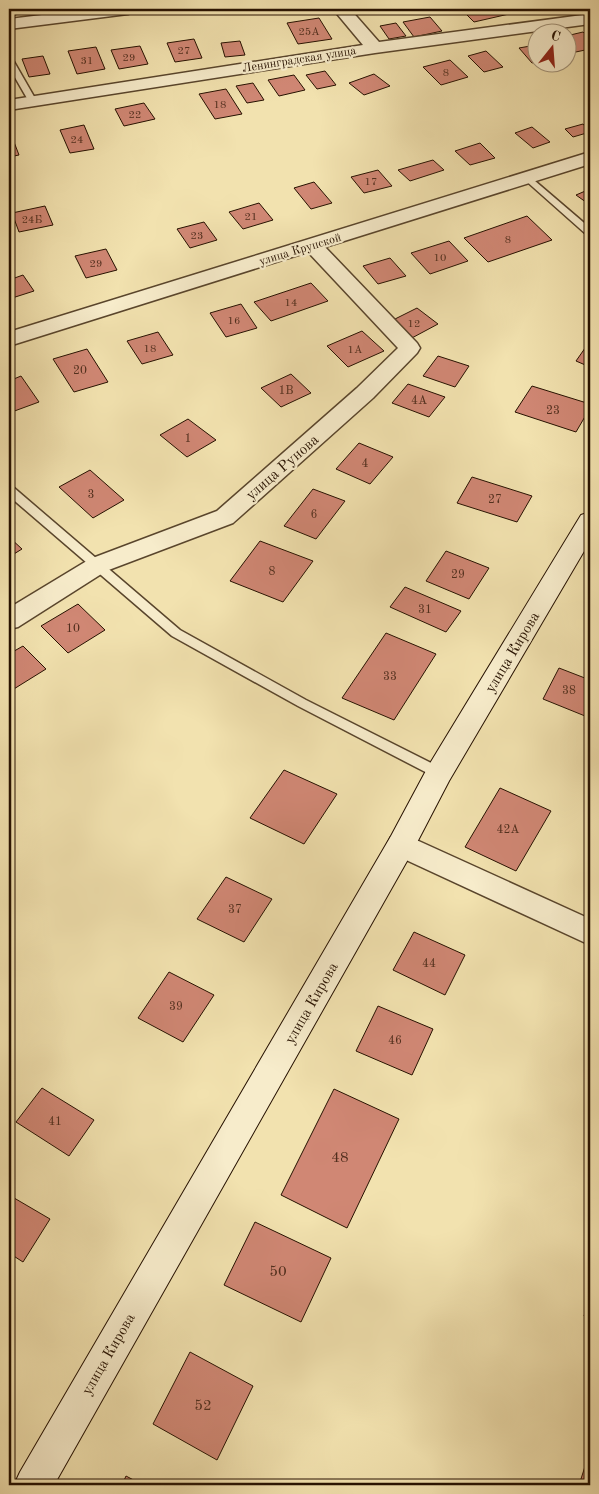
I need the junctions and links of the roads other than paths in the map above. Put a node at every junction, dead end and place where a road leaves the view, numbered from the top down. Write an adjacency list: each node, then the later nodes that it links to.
1 (128, 9): 4 (street)
2 (341, 9): 5 (street)
3 (590, 19): 5 (street, Ленинградская улица)
4 (9, 24)
5 (375, 48): 7 (street, Ленинградская улица)
6 (9, 60): 7 (lane)
7 (32, 100): 8 (street, Ленинградская улица)
8 (9, 105)
9 (590, 158): 10 (street, улица Крупской)
10 (528, 178): 11 (lane); 12 (street, улица Крупской)
11 (590, 232)
12 (312, 245): 13 (street, улица Крупской); 16 (street, улица Рунова)
13 (9, 339)
14 (9, 490): 16 (lane)
15 (590, 522): 18 (main road, улица Кирова)
16 (98, 566): 17 (street, улица Рунова); 18 (lane)
17 (9, 620)
18 (439, 773): 19 (main road, улица Кирова)
19 (402, 845): 20 (street); 21 (main road, улица Кирова)
20 (590, 932)
21 (33, 1485)

